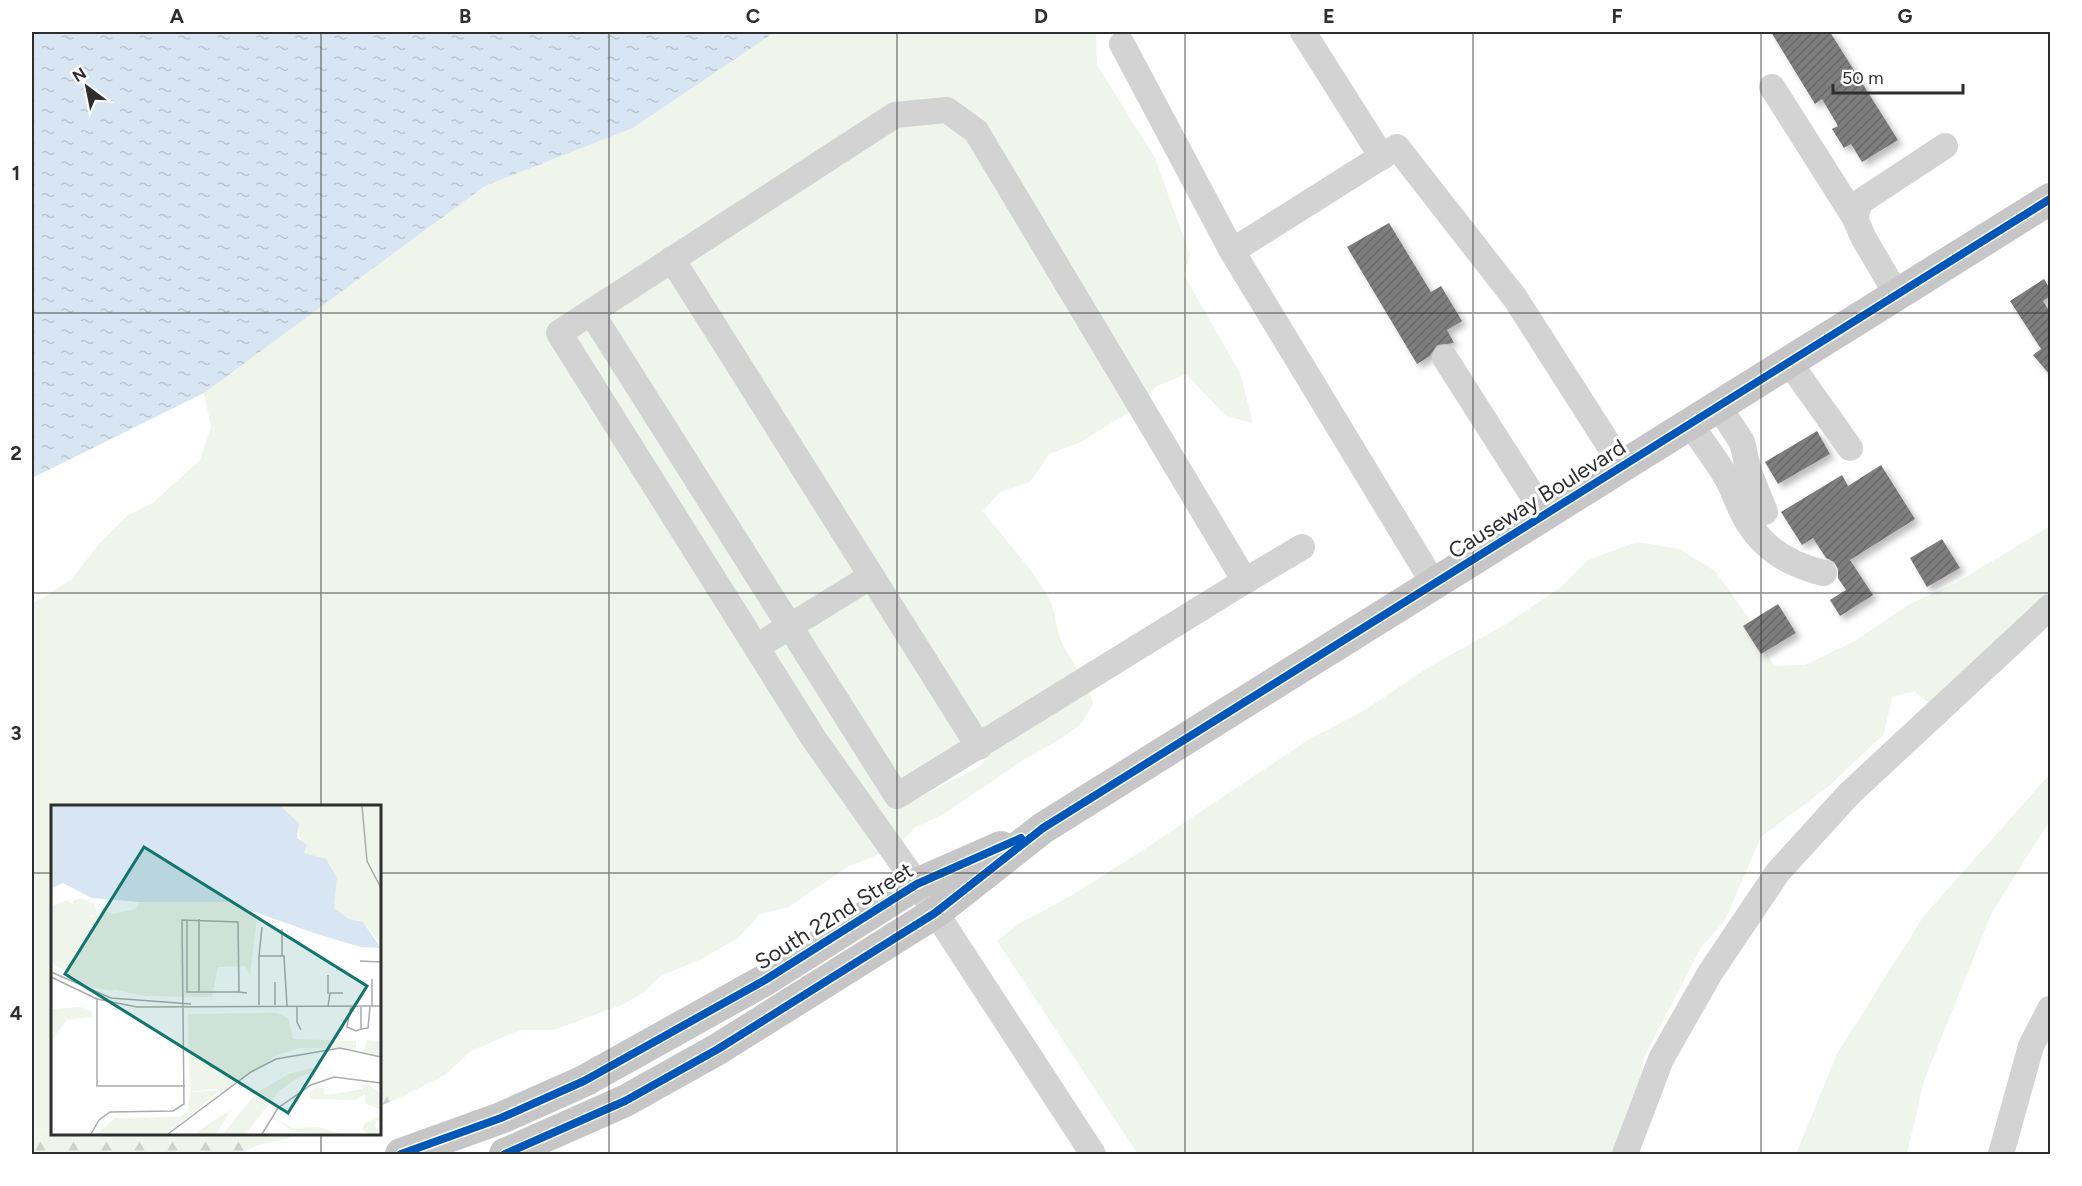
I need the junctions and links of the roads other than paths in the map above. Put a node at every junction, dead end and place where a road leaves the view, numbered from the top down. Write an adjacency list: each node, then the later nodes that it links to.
1 (1303, 32): 5 (street)
2 (1122, 44): 8 (street)
3 (1772, 87): 7 (street)
4 (1945, 146): 7 (street)
5 (1382, 157): 8 (street); 17 (street)
6 (2050, 201): 10 (main road, Causeway Boulevard)
7 (1855, 218): 10 (street)
8 (1232, 251): 24 (street)
9 (672, 259): 11 (street); 22 (street); 23 (street)
10 (1897, 295): 13 (main road, Causeway Boulevard)
11 (591, 312): 26 (street); 27 (street)
12 (1445, 358): 19 (street)
13 (1789, 362): 14 (main road, Causeway Boulevard); 16 (street)
14 (1719, 406): 15 (main road, Causeway Boulevard); 18 (street)
15 (1690, 424): 17 (main road, Causeway Boulevard); 21 (street)
16 (1850, 448)
17 (1623, 466): 19 (main road, Causeway Boulevard)
18 (1764, 512)
19 (1545, 515): 24 (main road, Causeway Boulevard)
20 (1302, 547): 23 (street)
21 (1824, 573)
22 (870, 577): 26 (street); 28 (street)
23 (1245, 581): 28 (street)
24 (1434, 584): 29 (main road, Causeway Boulevard)
25 (2050, 607): 36 (street)
26 (789, 626): 27 (street); 28 (street)
27 (758, 646): 30 (street)
28 (979, 747)
29 (1043, 828): 30 (main road, South 22nd Street); 31 (main road)
30 (917, 884): 31 (street); 33 (main road, South 22nd Street)
31 (936, 913): 34 (main road); 35 (street)
32 (2050, 1009): 37 (street)
33 (402, 1155)
34 (505, 1155)
35 (1093, 1155)
36 (1624, 1155)
37 (2001, 1155)

